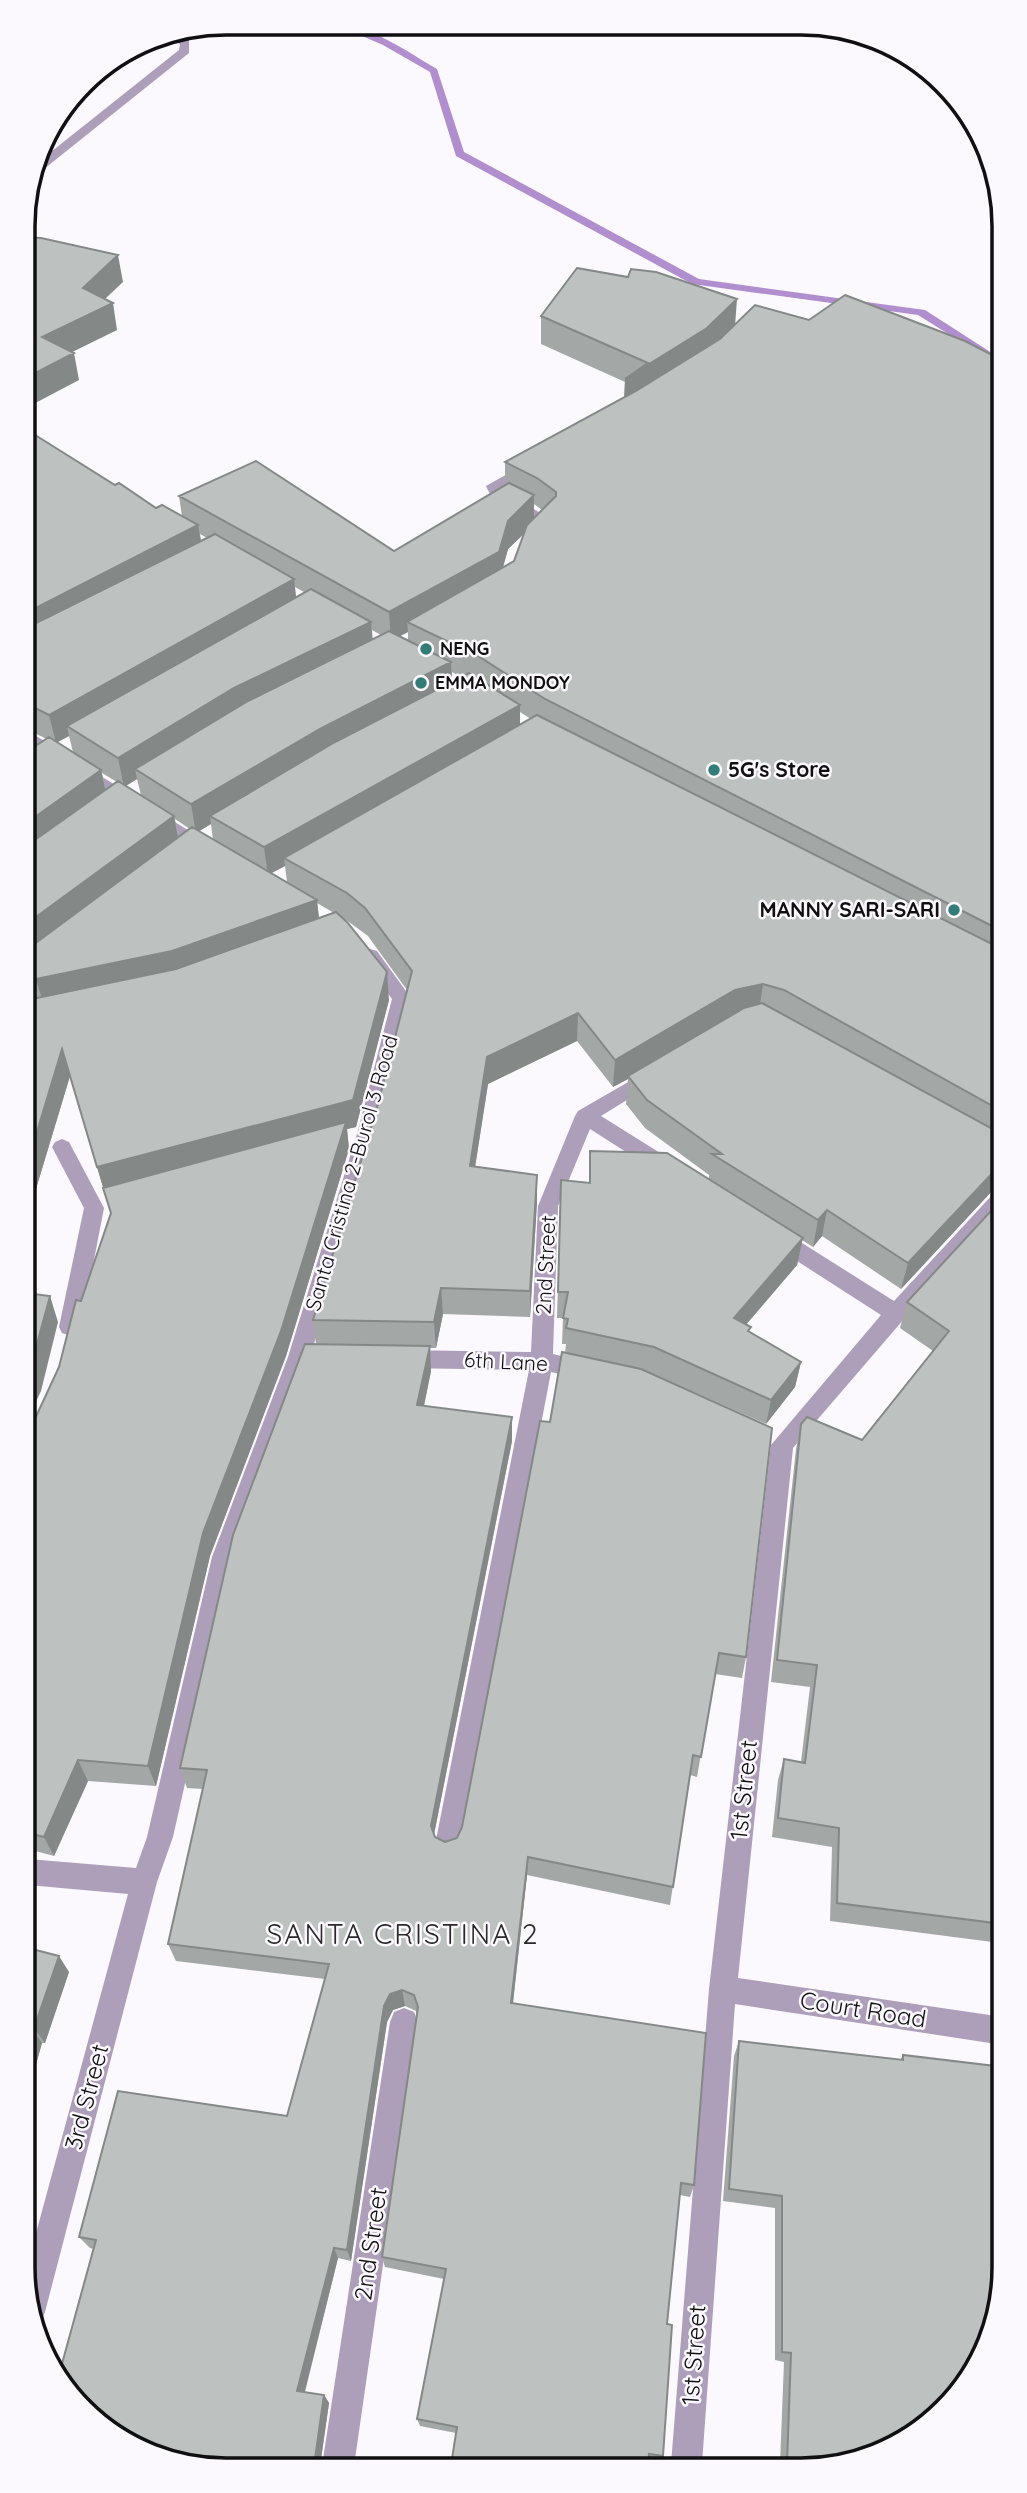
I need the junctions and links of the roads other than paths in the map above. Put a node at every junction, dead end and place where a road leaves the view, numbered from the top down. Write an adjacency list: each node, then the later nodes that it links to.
1 (181, 41): 2 (street)
2 (48, 160)
3 (542, 460): 4 (street)
4 (528, 541)
5 (35, 740): 7 (street)
6 (146, 784): 7 (street)
7 (119, 801): 9 (street)
8 (218, 830): 9 (street)
9 (191, 848): 10 (street)
10 (228, 862)
11 (359, 943): 14 (street, Santa Cristina 2-Burol 3 Road)
12 (664, 1068): 13 (street)
13 (585, 1116): 17 (street); 25 (street, 2nd Street)
14 (367, 1135): 15 (street); 22 (street, Santa Cristina 2-Burol 3 Road)
15 (341, 1142)
16 (62, 1147): 21 (street)
17 (689, 1182)
18 (992, 1208): 20 (street)
19 (758, 1225): 20 (street)
20 (896, 1313): 28 (street)
21 (66, 1343)
22 (299, 1357): 23 (street); 29 (street, Santa Cristina 2-Burol 3 Road)
23 (326, 1358)
24 (380, 1359): 25 (street, 6th Lane)
25 (542, 1361): 26 (street, 6th Lane); 30 (street, 2nd Street)
26 (604, 1374)
27 (756, 1433): 28 (street)
28 (782, 1445): 33 (street, 1st Street)
29 (169, 1793): 32 (street, 3rd Street)
30 (448, 1844)
31 (35, 1873): 32 (street)
32 (144, 1882): 36 (street, 3rd Street)
33 (723, 1989): 35 (street, Court Road); 38 (street, 1st Street)
34 (404, 2022): 37 (street, 2nd Street)
35 (992, 2029)
36 (37, 2287)
37 (339, 2458)
38 (686, 2458)

